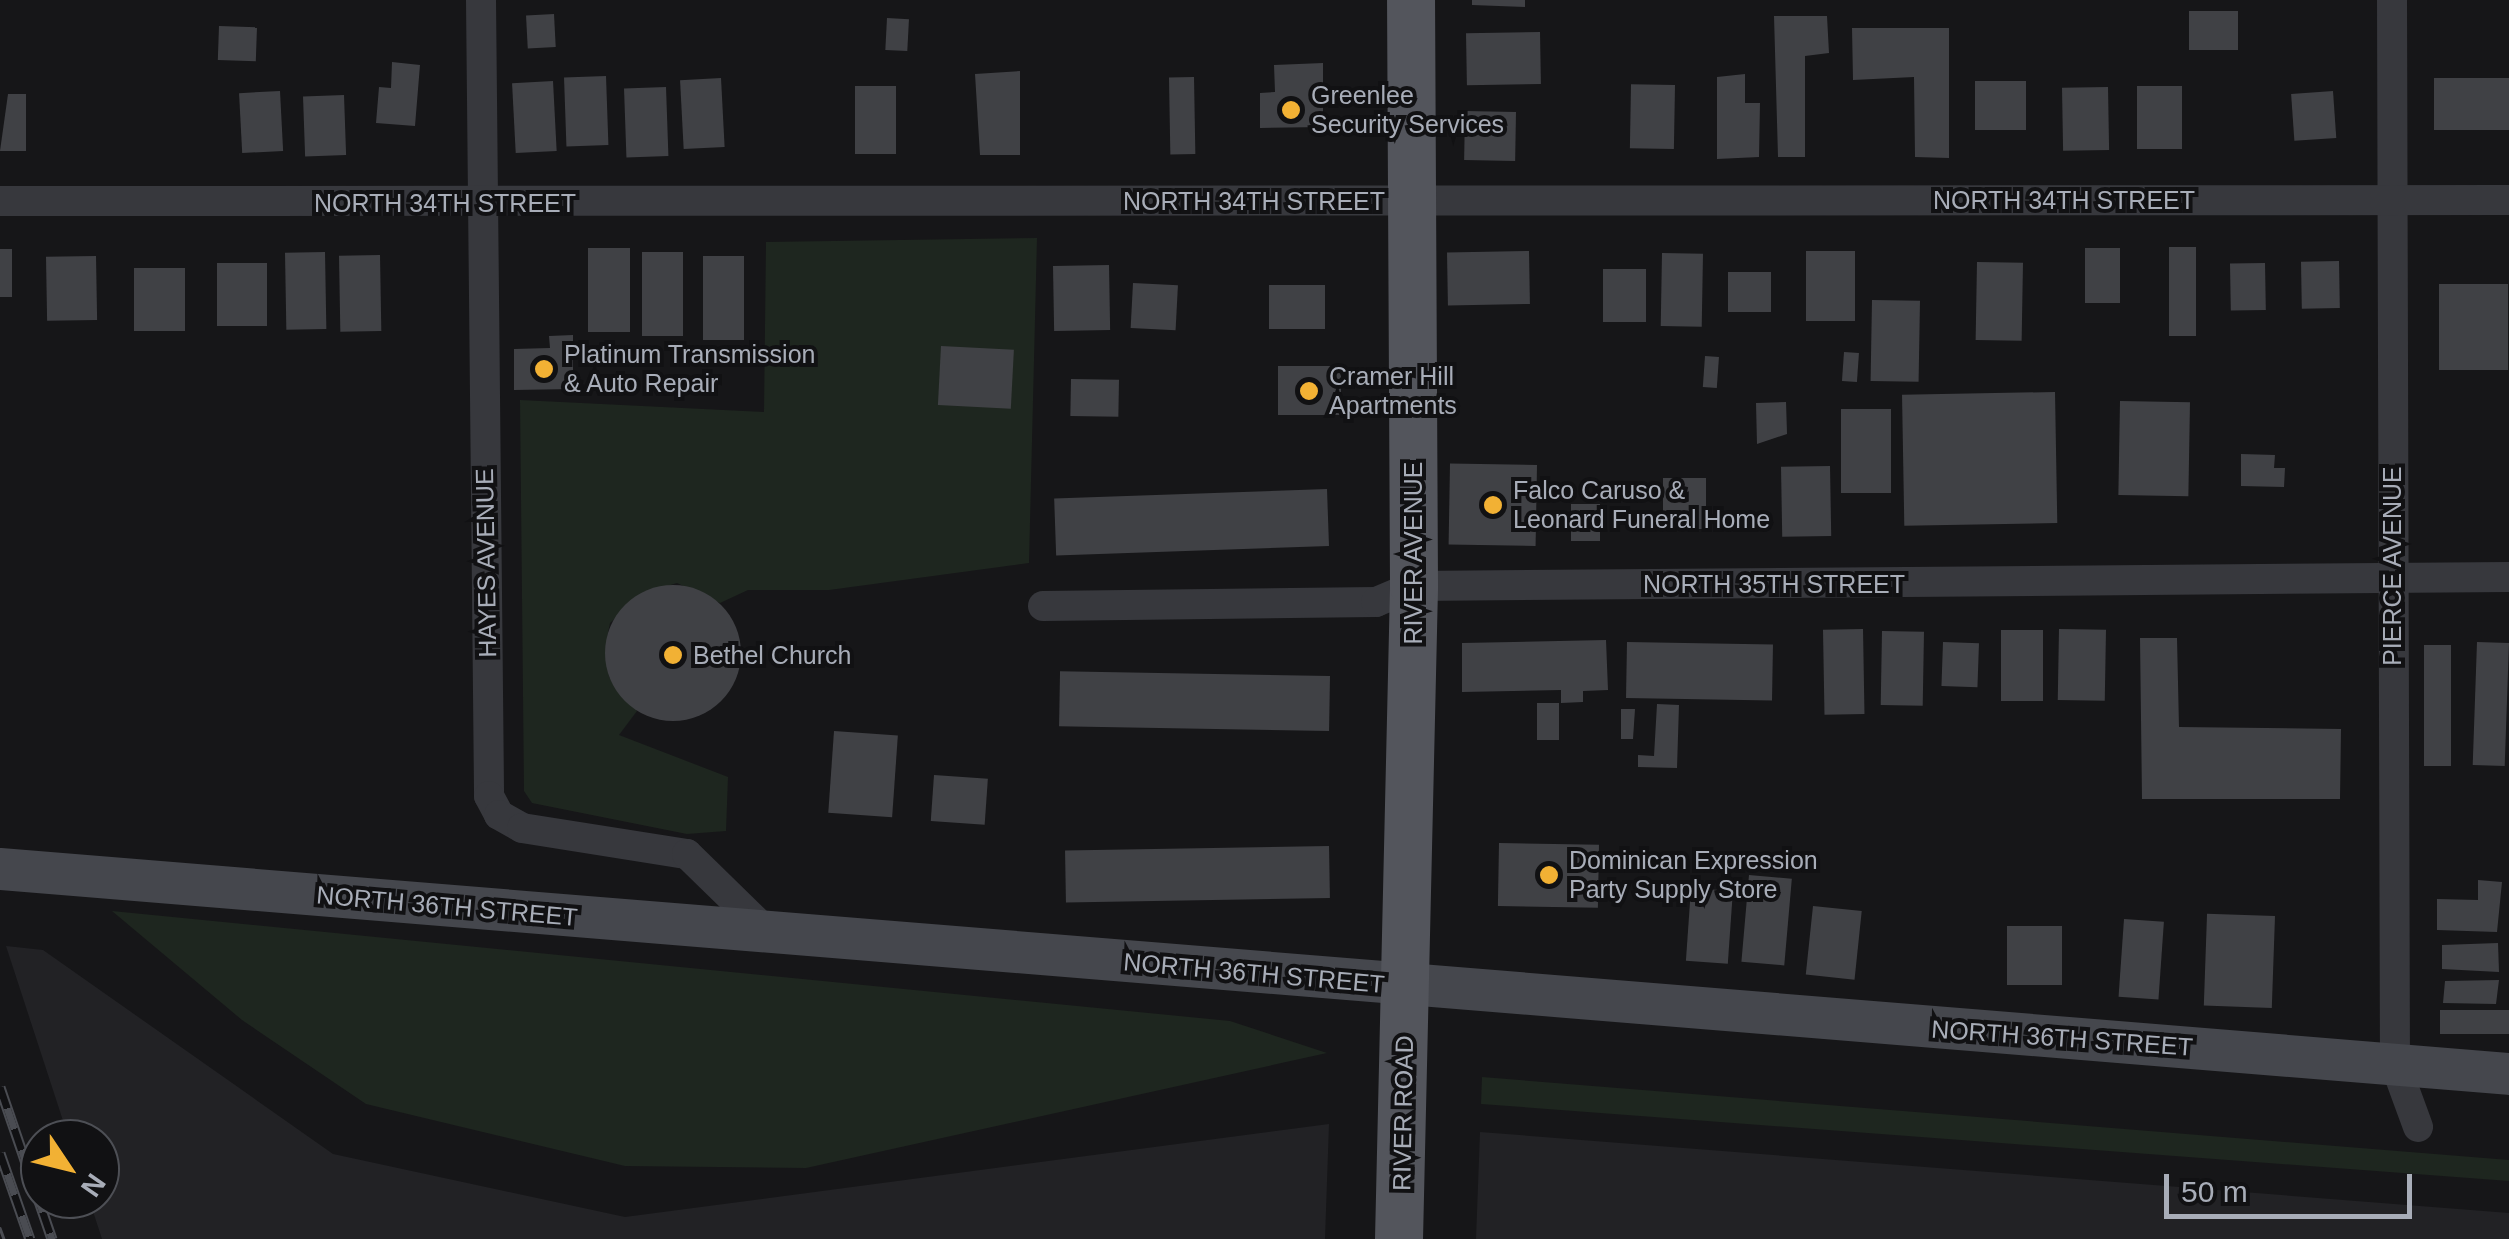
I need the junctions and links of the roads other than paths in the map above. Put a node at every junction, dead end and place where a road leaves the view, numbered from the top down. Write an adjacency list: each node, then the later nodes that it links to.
1 (481, 0): 8 (street, HAYES AVENUE)
2 (1411, 0): 7 (main road, RIVER AVENUE)
3 (2392, 0): 4 (street, PIERCE AVENUE)
4 (2389, 200): 5 (street, NORTH 34TH STREET); 7 (street, NORTH 34TH STREET); 9 (street, PIERCE AVENUE)
5 (2509, 200)
6 (0, 201): 8 (street, NORTH 34TH STREET)
7 (1411, 202): 8 (street, NORTH 34TH STREET); 11 (main road, RIVER AVENUE)
8 (482, 205): 14 (street, HAYES AVENUE)
9 (2392, 577): 10 (street, NORTH 35TH STREET); 11 (street, NORTH 35TH STREET); 16 (street, PIERCE AVENUE)
10 (2509, 577)
11 (1414, 586): 12 (street, NORTH 35TH STREET); 15 (main road, RIVER AVENUE)
12 (1043, 606)
13 (0, 869): 14 (street, NORTH 36TH STREET)
14 (768, 934): 15 (street, NORTH 36TH STREET)
15 (1406, 986): 16 (street, NORTH 36TH STREET); 19 (main road, RIVER ROAD)
16 (2395, 1064): 17 (street, NORTH 36TH STREET); 18 (street, PIERCE AVENUE)
17 (2509, 1074)
18 (2418, 1127)
19 (1399, 1239)

